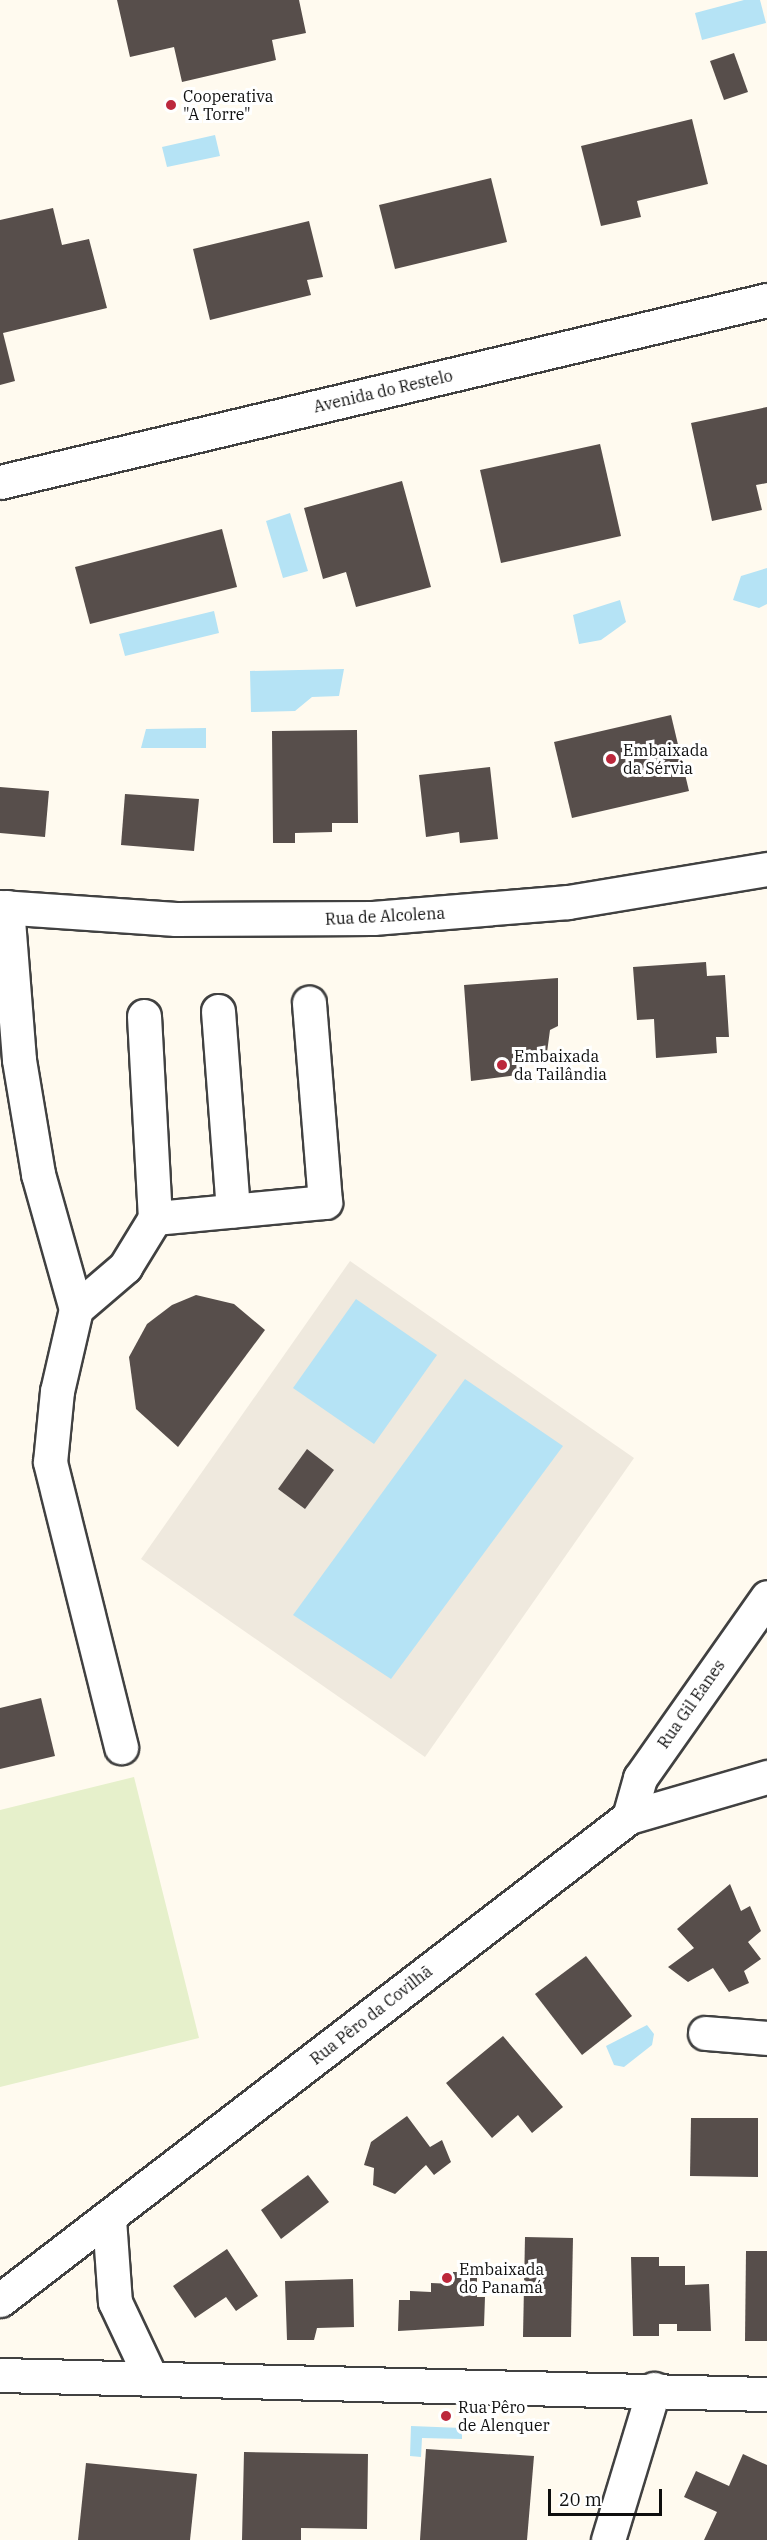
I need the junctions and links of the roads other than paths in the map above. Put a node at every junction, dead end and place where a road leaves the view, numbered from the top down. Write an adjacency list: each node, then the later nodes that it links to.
1 (767, 300): 2 (street, Avenida do Restelo)
2 (0, 482)
3 (767, 869): 4 (street, Rua de Alcolena)
4 (4, 907): 10 (street)
5 (309, 1003): 8 (street)
6 (218, 1011): 8 (street)
7 (144, 1016): 9 (street)
8 (232, 1210): 9 (street)
9 (155, 1218): 10 (street)
10 (76, 1309): 12 (street)
11 (767, 1597): 14 (street, Rua Gil Eanes)
12 (121, 1747)
13 (767, 1777): 14 (street, Rua Pêro da Covilhã)
14 (628, 1817): 17 (street, Rua Pêro da Covilhã)
15 (705, 2033): 16 (street)
16 (767, 2038)
17 (109, 2218): 18 (street, Rua Pêro da Covilhã); 20 (street)
18 (0, 2300)
19 (0, 2375): 20 (street)
20 (151, 2378): 21 (street)
21 (654, 2389): 22 (street); 23 (street)
22 (767, 2394)
23 (608, 2540)

